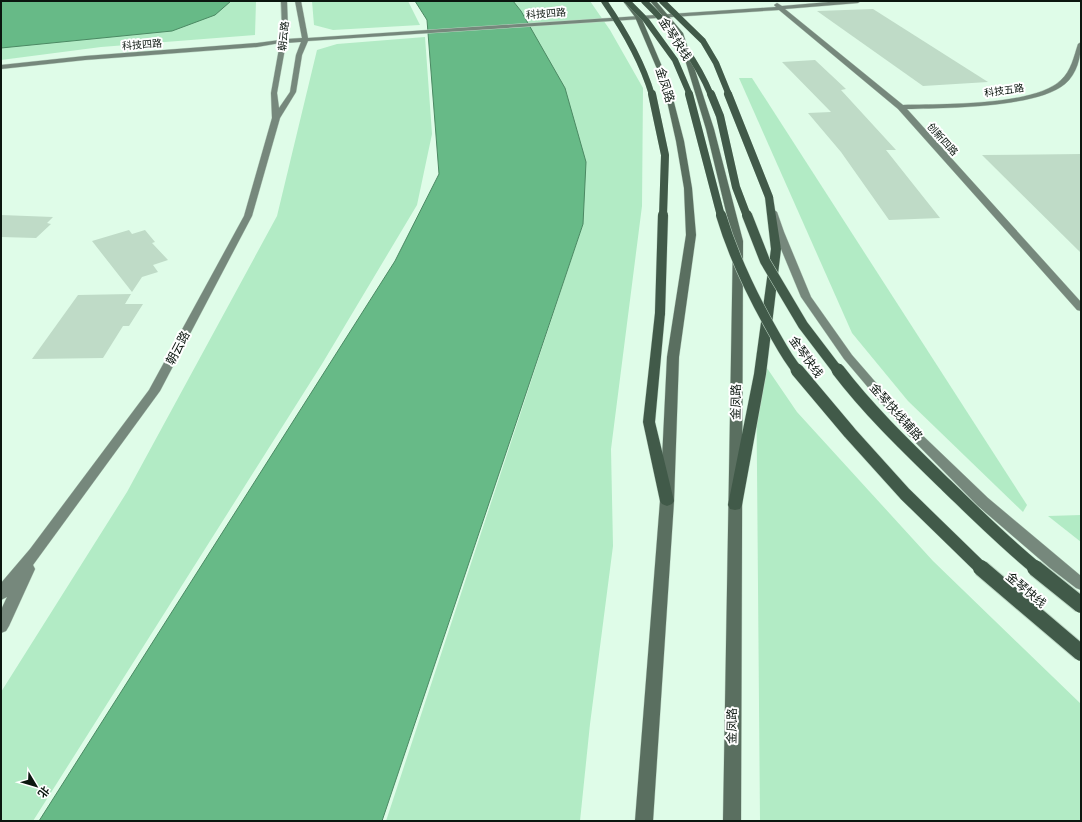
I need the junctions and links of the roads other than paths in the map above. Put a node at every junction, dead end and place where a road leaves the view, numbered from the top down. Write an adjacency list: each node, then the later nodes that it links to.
1 (284, 1): 14 (street, 朝云路)
2 (298, 1): 13 (street, 朝云路)
3 (604, 1): 22 (highway, bridge)
4 (627, 1): 12 (main road, 金凤路); 29 (highway, 金琴快线, bridge)
5 (644, 1): 27 (highway, 金琴快线, bridge)
6 (653, 1): 11 (main road, 金凤路)
7 (662, 1): 20 (highway, bridge)
8 (772, 1): 10 (street, 创新四路)
9 (858, 1): 10 (street, 科技四路)
10 (780, 8): 11 (street, 科技四路); 18 (street, 创新四路)
11 (666, 15): 12 (street, 科技四路); 23 (main road, 金凤路)
12 (638, 17): 13 (street, 科技四路); 22 (main road, 金凤路)
13 (305, 40): 14 (street, 科技四路); 19 (street, 朝云路)
14 (284, 41): 16 (street, 科技四路); 17 (street, 科技四路); 19 (street, 朝云路)
15 (1081, 44): 18 (street, 科技五路)
16 (1, 64)
17 (1, 67)
18 (901, 107): 21 (street, 创新四路)
19 (276, 118): 24 (street, 朝云路)
20 (769, 196): 23 (highway); 25 (street, 金琴快线辅路)
21 (1081, 308)
22 (667, 501): 30 (main road, 金凤路)
23 (735, 505): 31 (main road, 金凤路)
24 (35, 554): 26 (street, 朝云路); 28 (street, 朝云路)
25 (1081, 584)
26 (1, 594)
27 (1081, 605)
28 (1, 626)
29 (1081, 653)
30 (644, 821)
31 (732, 821)

